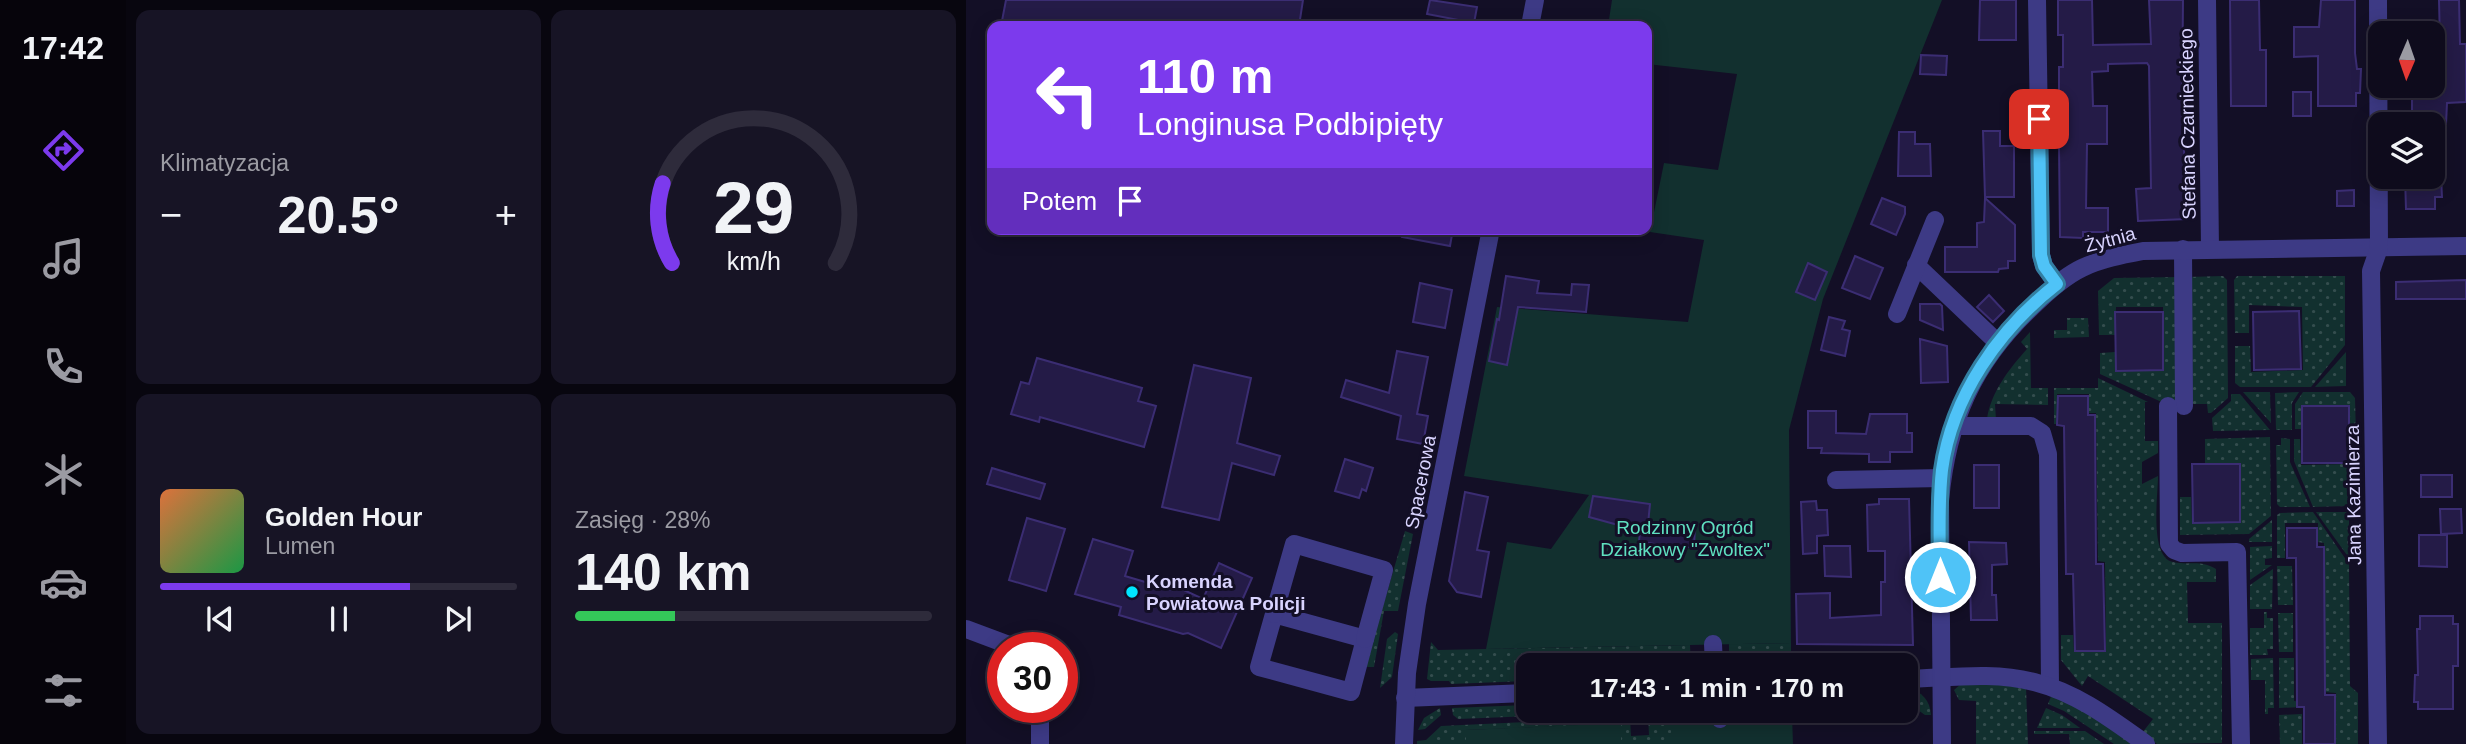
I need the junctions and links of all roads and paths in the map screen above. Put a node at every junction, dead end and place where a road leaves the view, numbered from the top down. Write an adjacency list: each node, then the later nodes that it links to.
1 (1535, 0): 5 (street)
2 (2037, 0): 13 (street)
3 (2207, 0): 9 (street, Stefana Czarnieckiego)
4 (2378, 0): 10 (street, Jana Kazimierza)
5 (1531, 21)
6 (1935, 220): 12 (street)
7 (1490, 235): 29 (street, Spacerowa)
8 (2466, 246): 10 (street, Żytnia)
9 (2210, 248): 10 (street, Żytnia); 11 (street, Żytnia)
10 (2379, 248): 36 (street, Jana Kazimierza)
11 (2183, 249): 13 (street, Żytnia); 35 (street)
12 (1916, 265): 14 (street); 15 (street)
13 (2057, 284): 15 (street, Żytnia)
14 (1896, 314)
15 (1998, 343): 16 (street, Żytnia)
16 (1953, 426): 17 (street, Żytnia); 27 (street)
17 (1942, 478): 18 (street); 25 (street, Żytnia)
18 (1836, 480)
19 (1274, 614): 22 (street); 22 (street); 22 (street)
20 (966, 629): 21 (street)
21 (987, 637)
22 (1365, 639)
23 (1713, 644): 24 (street)
24 (1713, 653)
25 (1941, 678): 26 (street); 27 (street); 33 (street, Żytnia)
26 (1918, 679)
27 (2050, 686): 34 (street)
28 (1516, 693): 29 (street)
29 (1405, 698): 32 (street, Spacerowa)
30 (1040, 723): 31 (street)
31 (1040, 744)
32 (1404, 744)
33 (1942, 744)
34 (2146, 744)
35 (2241, 744)
36 (2378, 744)

